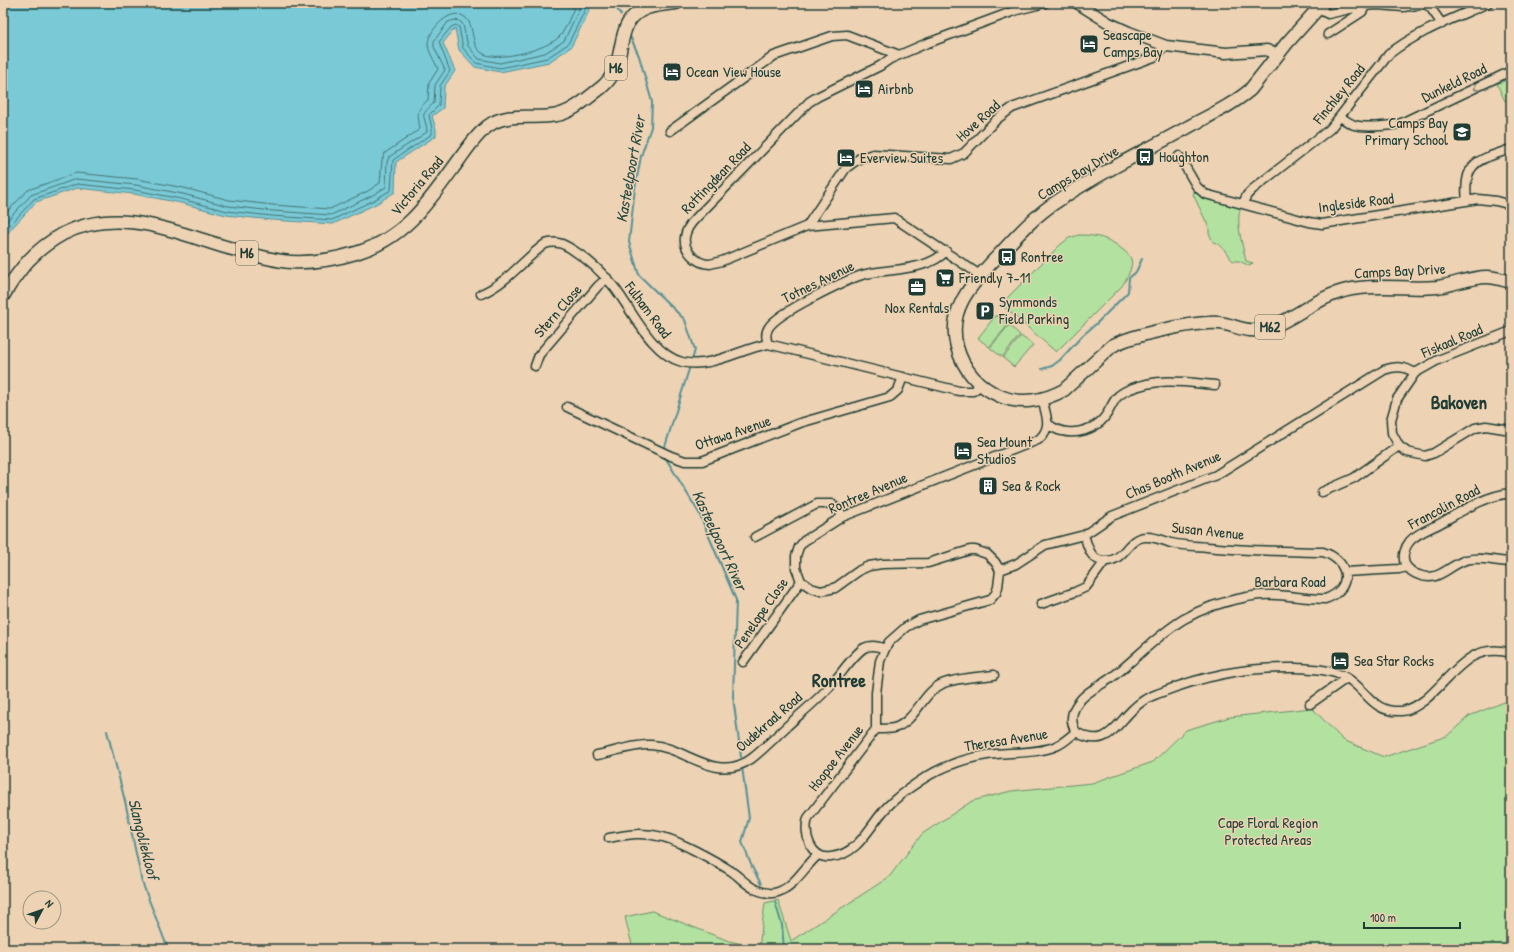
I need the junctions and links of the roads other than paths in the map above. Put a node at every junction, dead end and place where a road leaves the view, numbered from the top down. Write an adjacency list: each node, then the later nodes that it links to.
1 (676, 3): 7 (main road, Victoria Road / M6)
2 (1045, 3): 9 (street, Rottingdean Road)
3 (1077, 3): 12 (street)
4 (1488, 3): 10 (street, Finchley Road)
5 (1426, 4): 6 (street); 10 (street)
6 (1366, 5): 8 (street); 11 (street)
7 (645, 6): 29 (main road, Victoria Road / M6)
8 (1320, 6): 14 (main road, Camps Bay Drive / M62)
9 (1018, 7): 13 (street, Rottingdean Road)
10 (1442, 24): 16 (street, Finchley Road)
11 (1328, 34)
12 (1166, 46): 14 (street); 23 (street, Hove Road)
13 (899, 55): 17 (street); 23 (street, Rottingdean Road)
14 (1277, 55): 25 (main road, Camps Bay Drive / M62)
15 (1511, 71): 16 (street, Dunkeld Road, one-way to 16)
16 (1340, 117): 21 (street, Finchley Road)
17 (670, 131)
18 (1511, 149): 20 (street)
19 (1179, 156): 21 (street, Ingleside Road)
20 (1467, 201): 21 (street, Ingleside Road); 22 (street, Ingleside Road)
21 (1243, 204)
22 (1511, 205)
23 (807, 226): 24 (street, Rottingdean Road)
24 (946, 251): 25 (street, Rottingdean Road); 31 (street, Totnes Avenue)
25 (980, 275): 35 (main road, Camps Bay Drive / M62)
26 (607, 278): 28 (street, Fulham Road); 31 (street, Fulham Road); 32 (street, Stern Close)
27 (1511, 282): 37 (main road, Camps Bay Drive / M62)
28 (481, 294)
29 (3, 296)
30 (1511, 331): 33 (street, Fiskaal Road)
31 (768, 344): 34 (street, Fulham Road)
32 (535, 366)
33 (1416, 373): 41 (street, Fiskaal Road); 45 (street, Chas Booth Avenue)
34 (903, 377): 35 (street, Fulham Road); 38 (street, Ottawa Avenue)
35 (981, 385): 37 (main road, Camps Bay Drive / M62)
36 (1215, 385): 39 (street)
37 (1042, 399): 39 (street)
38 (567, 407)
39 (1048, 424): 44 (street, Rontree Avenue)
40 (1511, 430): 41 (street)
41 (1399, 446): 42 (street)
42 (1322, 492)
43 (1511, 493): 49 (street, Francolin Road)
44 (842, 516): 46 (street); 52 (street, Rontree Avenue)
45 (1084, 535): 47 (street); 50 (street, Chas Booth Avenue)
46 (754, 537)
47 (1105, 562): 51 (street, Susan Avenue); 53 (street)
48 (1511, 562): 49 (street)
49 (1407, 567): 51 (street, Barbara Road)
50 (1000, 570): 52 (street); 54 (street)
51 (1345, 572): 61 (street, Barbara Road)
52 (801, 581): 56 (street, Penelope Close)
53 (1041, 604)
54 (885, 649): 60 (street, Hoopoe Avenue); 62 (street, Oudekraal Road)
55 (1511, 653): 58 (street)
56 (743, 662)
57 (994, 675): 60 (street)
58 (1347, 678): 59 (street); 61 (street)
59 (1310, 704)
60 (876, 729): 64 (street, Hoopoe Avenue)
61 (1076, 732): 64 (street, Theresa Avenue)
62 (597, 755)
63 (609, 838): 64 (street)
64 (818, 855)

